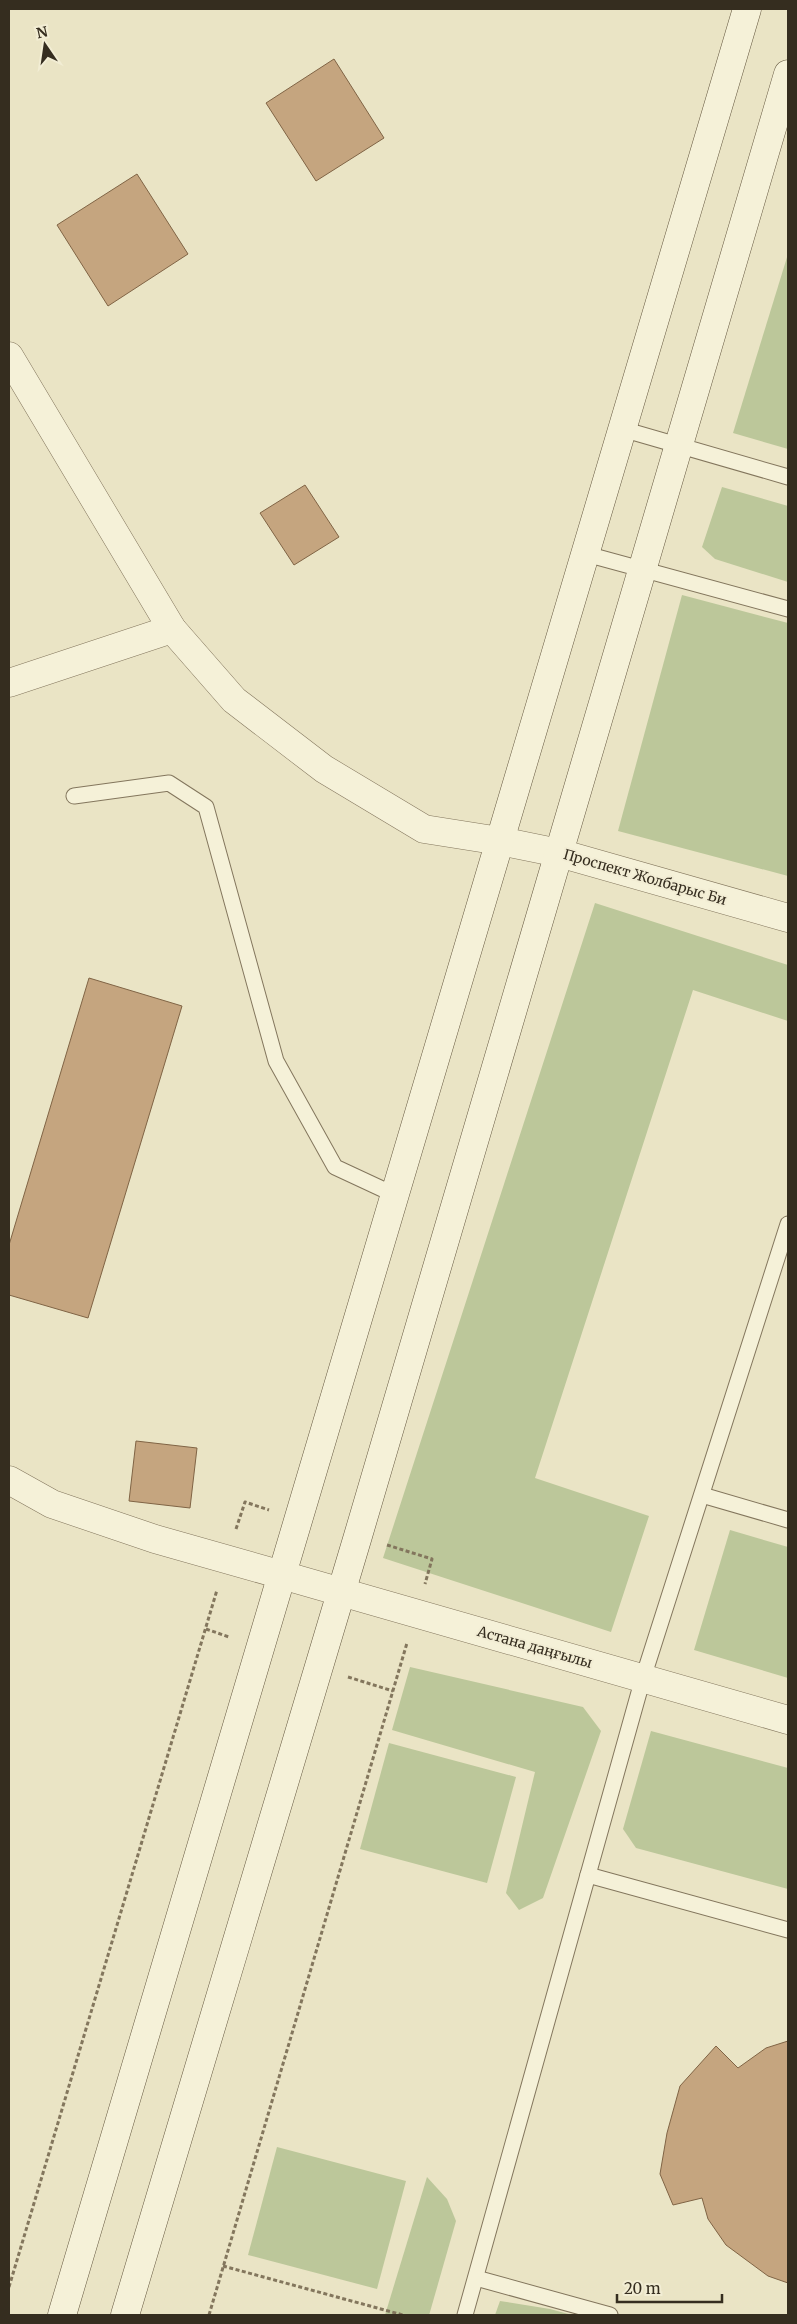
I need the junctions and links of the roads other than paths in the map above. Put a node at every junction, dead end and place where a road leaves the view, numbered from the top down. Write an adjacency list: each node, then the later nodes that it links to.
1 (747, 9): 4 (main road)
2 (788, 74): 5 (main road)
3 (9, 356): 10 (main road, Проспект Жолбарыс Би)
4 (622, 429): 5 (lane); 7 (main road)
5 (678, 445): 6 (lane); 8 (main road)
6 (788, 477)
7 (586, 554): 8 (lane); 13 (main road)
8 (642, 568): 9 (lane); 14 (main road)
9 (788, 609)
10 (172, 629): 11 (main road); 13 (main road, Проспект Жолбарыс Би)
11 (9, 683)
12 (74, 796): 16 (lane)
13 (500, 841): 14 (main road, Проспект Жолбарыс Би); 16 (main road)
14 (559, 853): 15 (main road, Проспект Жолбарыс Би); 22 (main road)
15 (788, 918)
16 (394, 1194): 21 (main road)
17 (788, 1224): 19 (lane)
18 (9, 1480): 21 (main road, Астана даңғылы)
19 (702, 1495): 20 (lane); 23 (lane)
20 (788, 1520)
21 (282, 1575): 22 (main road, Астана даңғылы); 28 (main road)
22 (341, 1592): 23 (main road, Астана даңғылы); 29 (main road)
23 (643, 1678): 24 (main road, Астана даңғылы); 25 (lane)
24 (788, 1720)
25 (588, 1875): 26 (lane); 27 (lane)
26 (788, 1930)
27 (476, 2278): 30 (lane); 31 (lane)
28 (62, 2315)
29 (125, 2315)
30 (465, 2315)
31 (610, 2315)

